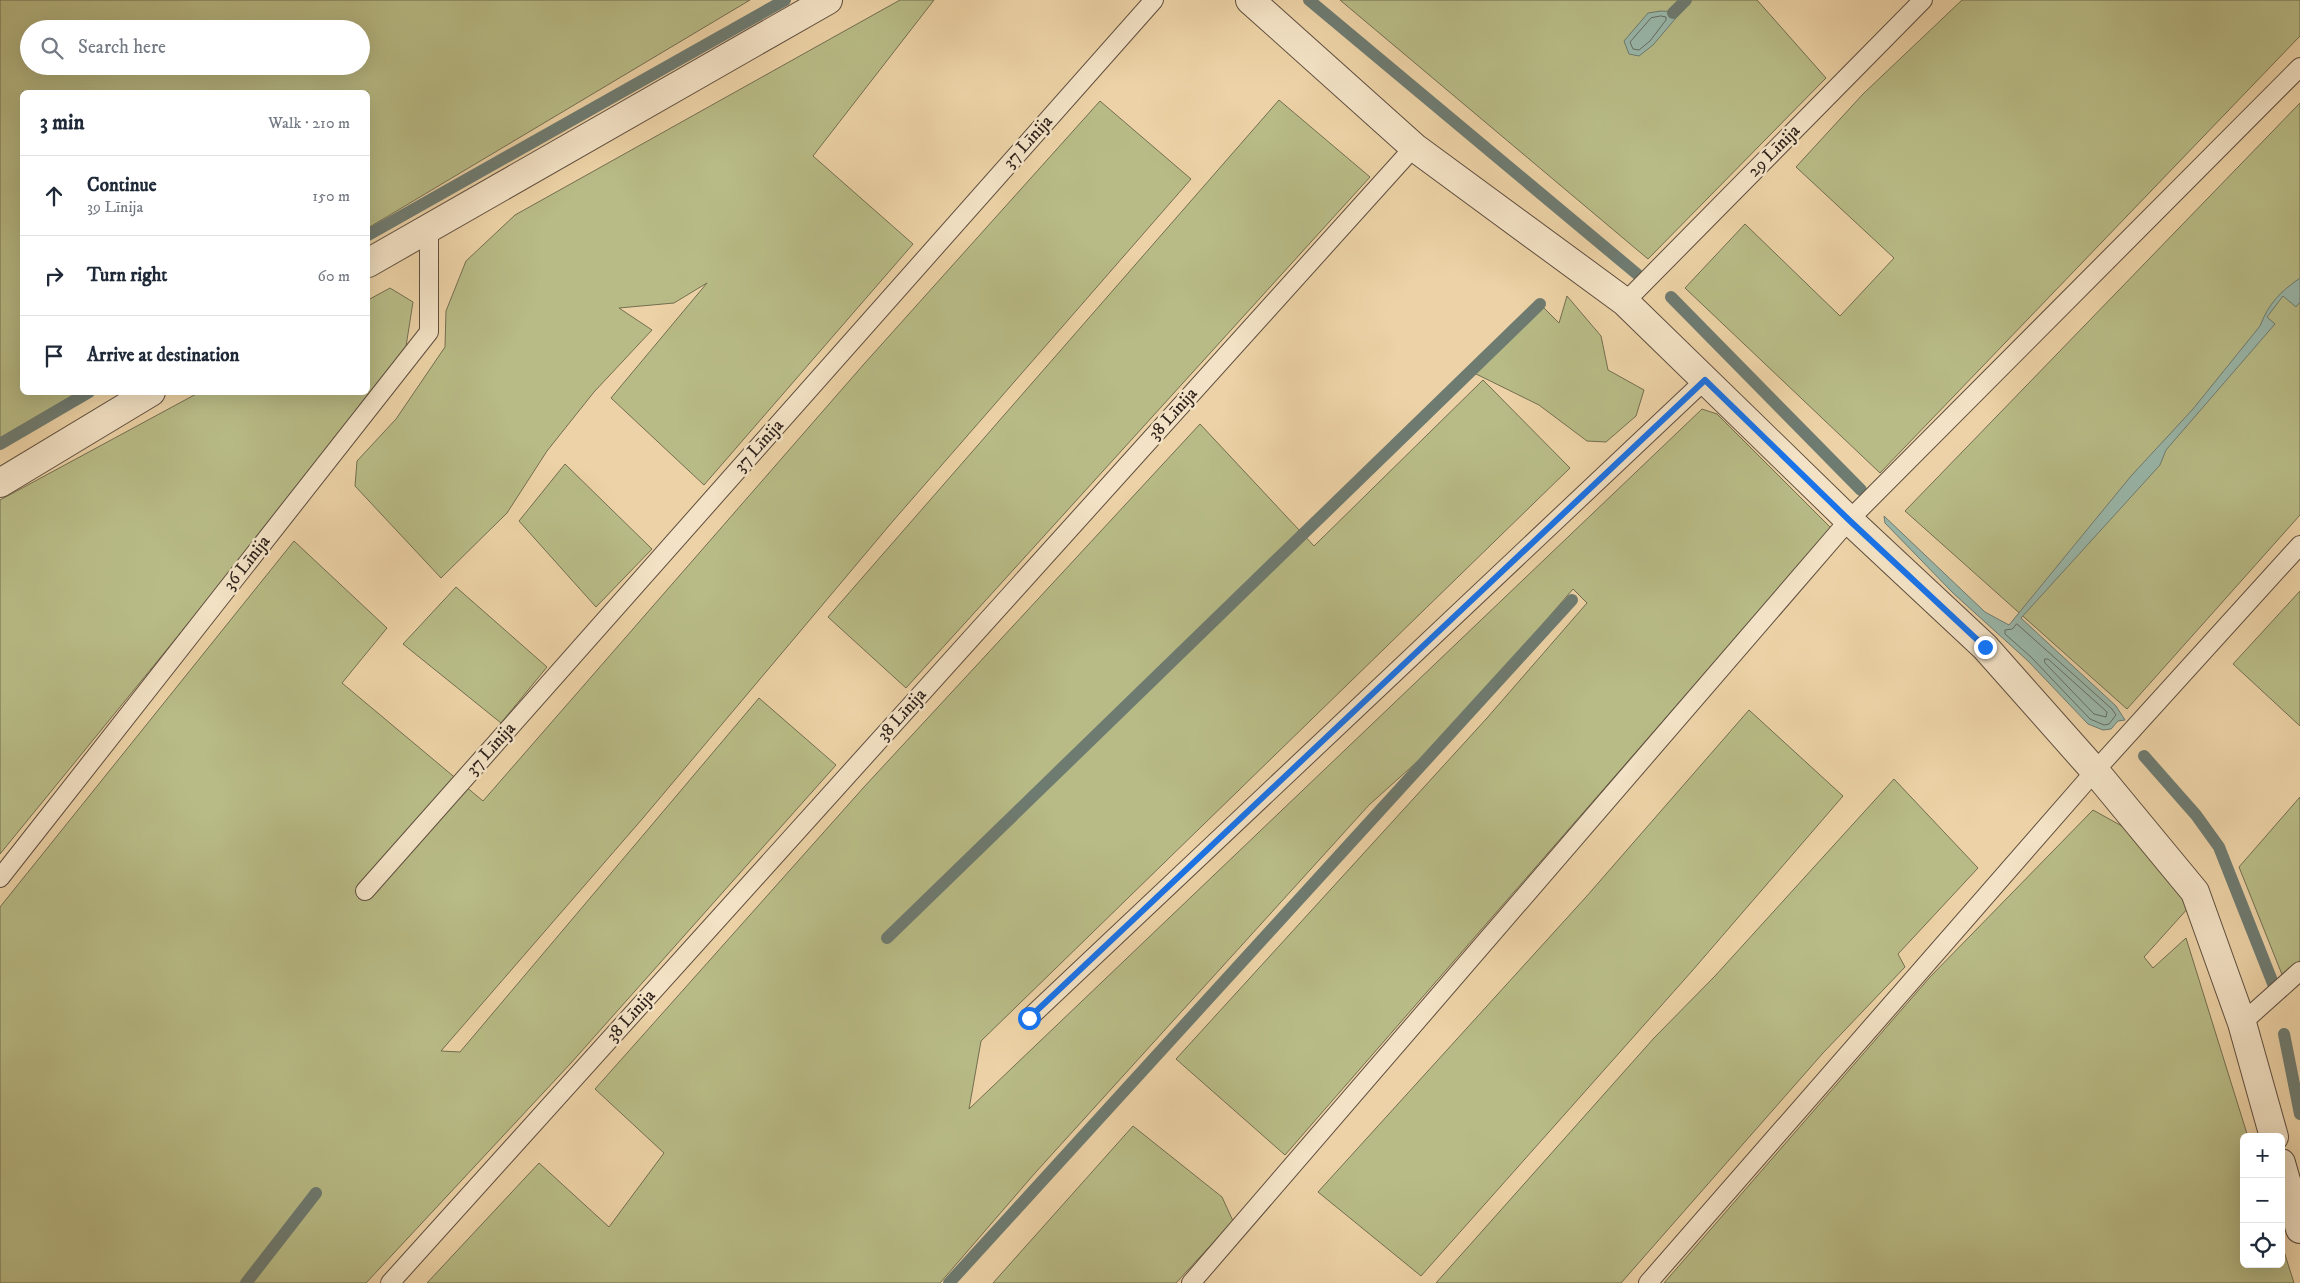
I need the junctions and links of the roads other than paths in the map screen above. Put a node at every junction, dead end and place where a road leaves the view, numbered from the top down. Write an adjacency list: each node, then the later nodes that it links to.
1 (828, 0): 7 (street)
2 (1154, 0): 17 (lane, 37 Līnija)
3 (1250, 0): 6 (street)
4 (1924, 0): 9 (lane, 29 Līnija)
5 (2300, 67): 13 (lane)
6 (1414, 147): 9 (street); 24 (lane, 38 Līnija)
7 (429, 226): 8 (street); 16 (lane, 36 Līnija)
8 (370, 262)
9 (1625, 302): 10 (street)
10 (1705, 380): 13 (street); 19 (lane)
11 (146, 395): 12 (street)
12 (0, 483)
13 (1849, 520): 15 (street); 25 (lane)
14 (2300, 545): 15 (lane)
15 (2094, 771): 20 (street); 26 (lane)
16 (0, 878)
17 (365, 891)
18 (2300, 971): 20 (lane)
19 (1029, 1018)
20 (2242, 1023): 21 (street)
21 (2273, 1133)
22 (2285, 1177): 23 (street)
23 (2300, 1230)
24 (390, 1283)
25 (1191, 1283)
26 (1648, 1283)

